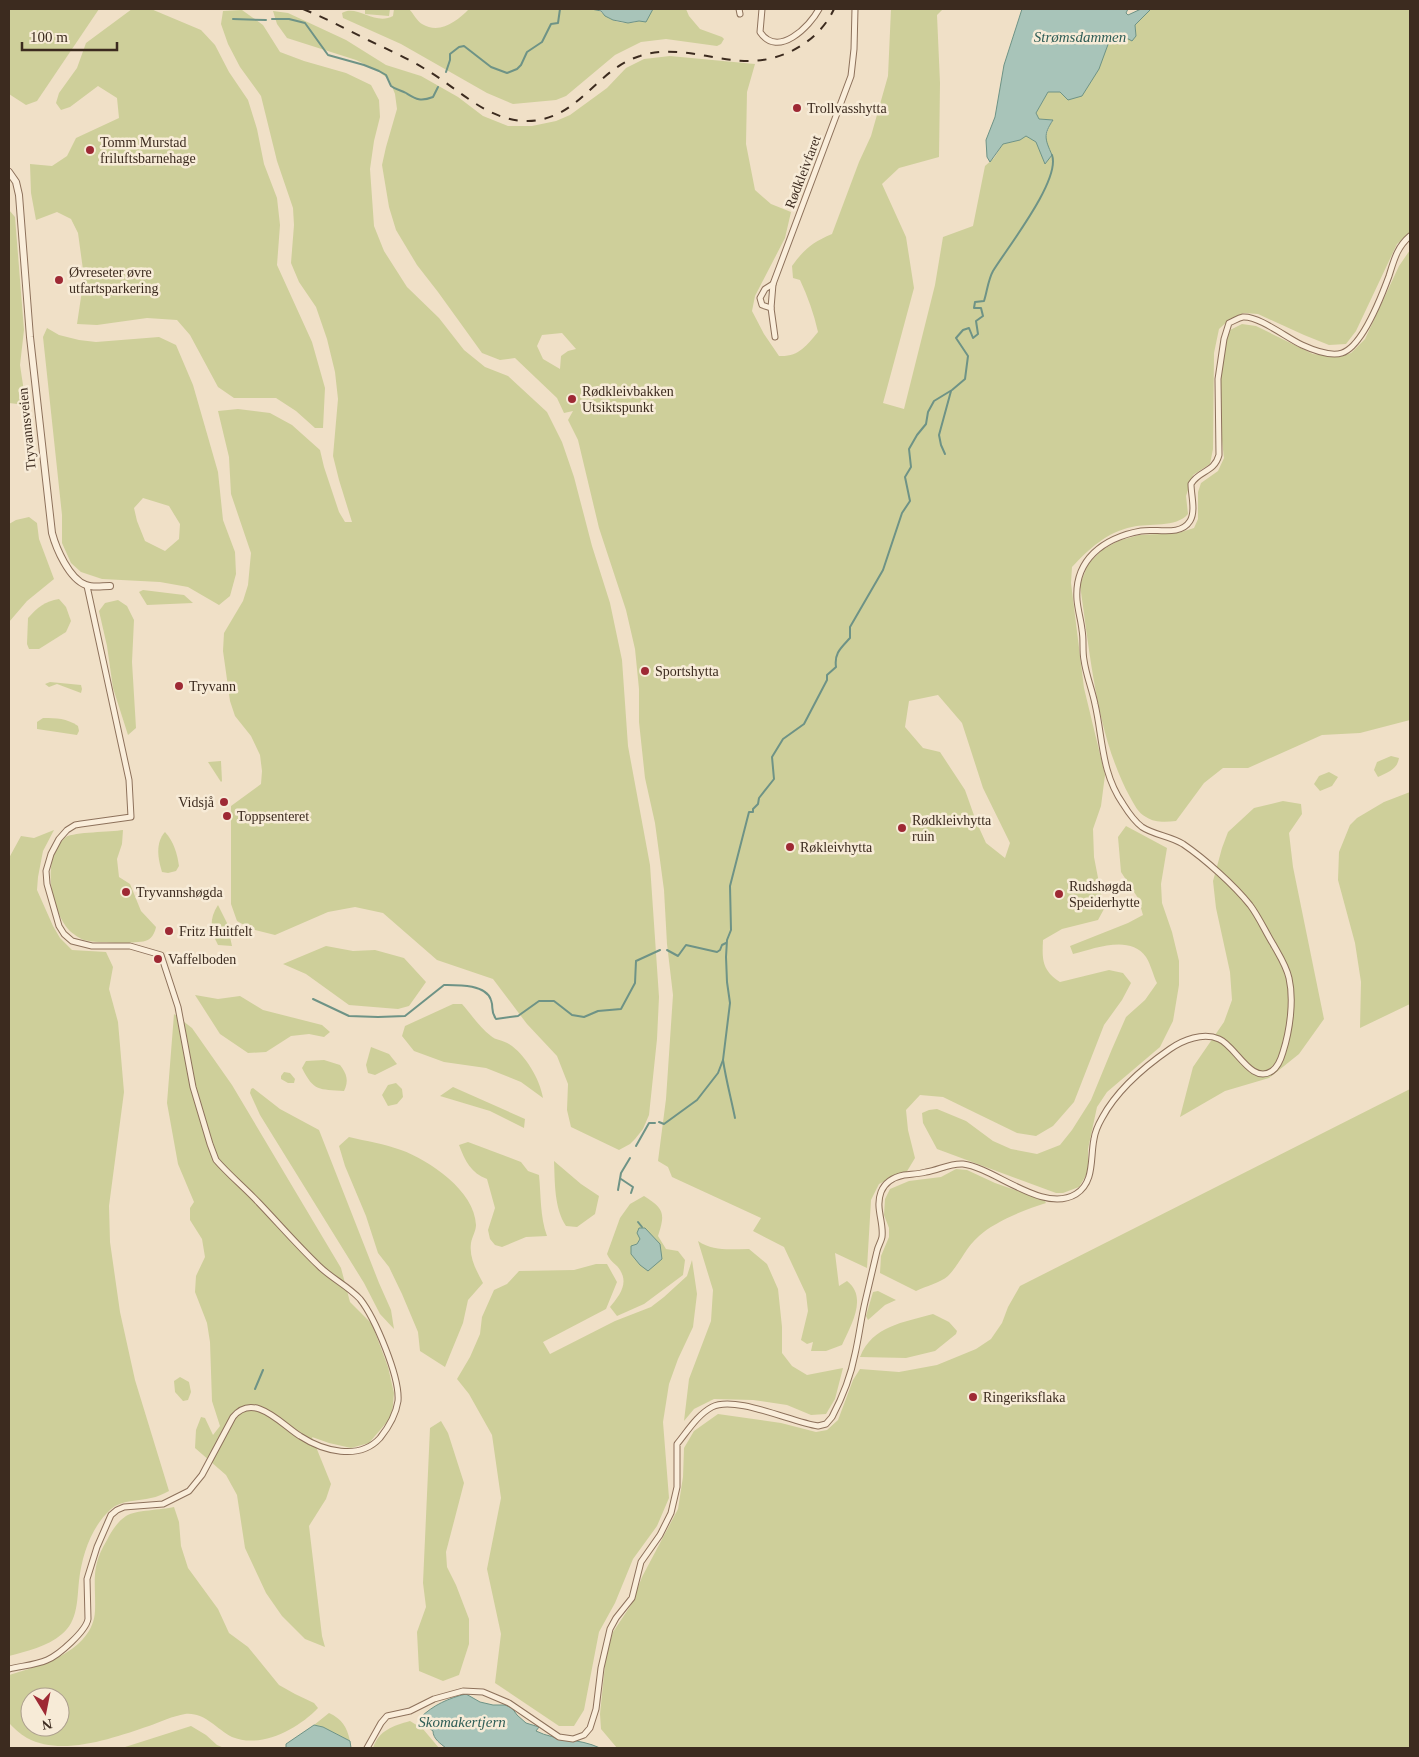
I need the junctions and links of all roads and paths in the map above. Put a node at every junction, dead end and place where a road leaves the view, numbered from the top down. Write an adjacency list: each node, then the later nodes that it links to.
1 (762, 9): 2 (street)
2 (819, 9)
3 (855, 9): 6 (street, Rødkleivfaret)
4 (11, 174): 9 (street, Tryvannsveien)
5 (1410, 236): 12 (street)
6 (773, 284): 7 (street, Rødkleivfaret); 7 (street, Rødkleivfaret)
7 (771, 308): 8 (street, Rødkleivfaret)
8 (775, 337)
9 (88, 586): 10 (street); 11 (street)
10 (110, 586)
11 (9, 1669)
12 (367, 1748)

